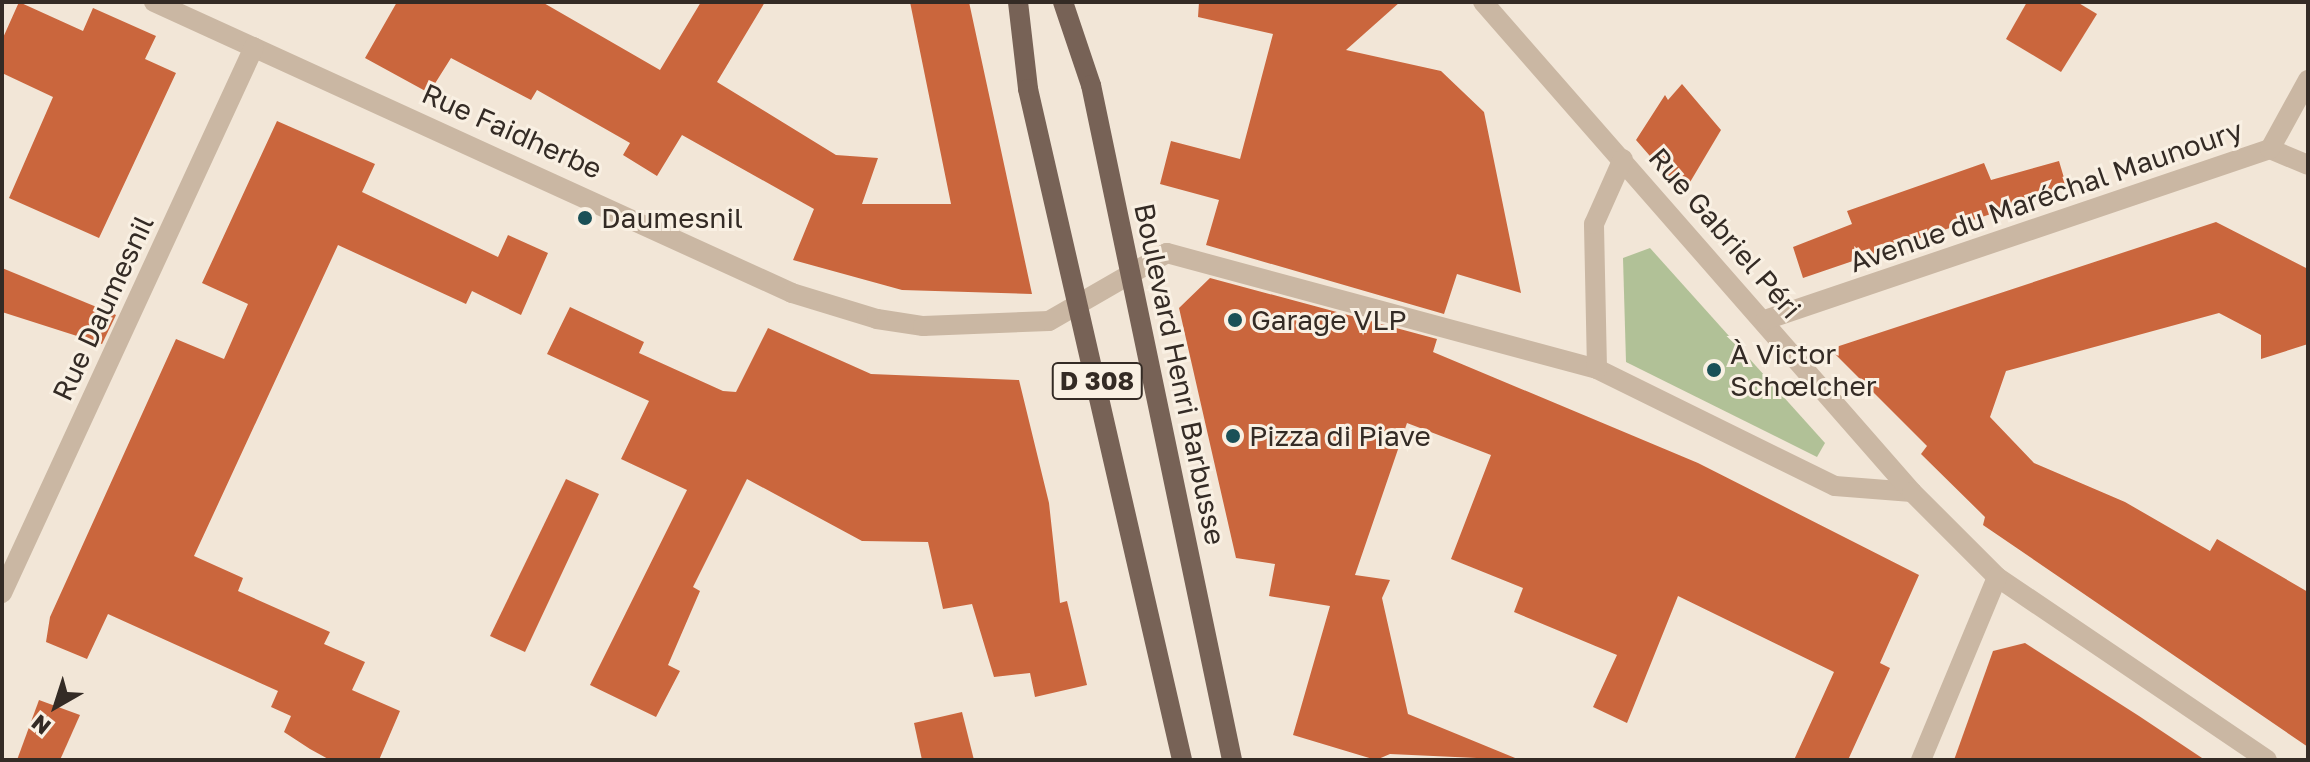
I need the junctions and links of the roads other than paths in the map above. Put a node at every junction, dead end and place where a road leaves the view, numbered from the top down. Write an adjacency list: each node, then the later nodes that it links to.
1 (154, 2): 5 (street, Rue Faidherbe)
2 (1018, 2): 11 (main road, D 308)
3 (1063, 2): 10 (main road, Boulevard Henri Barbusse / D 308)
4 (1483, 2): 8 (street, Rue Gabriel Péri)
5 (254, 47): 11 (street, Rue Faidherbe); 16 (street, Rue Daumesnil)
6 (2308, 80): 7 (street, Avenue du Maréchal Maunoury)
7 (2270, 149): 9 (street); 12 (street, Avenue du Maréchal Maunoury)
8 (1623, 159): 12 (street, Rue Gabriel Péri); 13 (street)
9 (2308, 165)
10 (1130, 273): 11 (street, Rue Faidherbe); 13 (street, Rue Faidherbe); 18 (main road, Boulevard Henri Barbusse / D 308)
11 (1082, 307): 17 (main road, D 308)
12 (1765, 320): 14 (street, Rue Gabriel Péri)
13 (1597, 369): 14 (street, Rue Faidherbe)
14 (1912, 492): 15 (street, Rue Gabriel Péri)
15 (1997, 577): 19 (street); 20 (street, Rue Gabriel Péri)
16 (2, 593)
17 (1182, 760)
18 (1232, 760)
19 (1921, 760)
20 (2267, 760)

